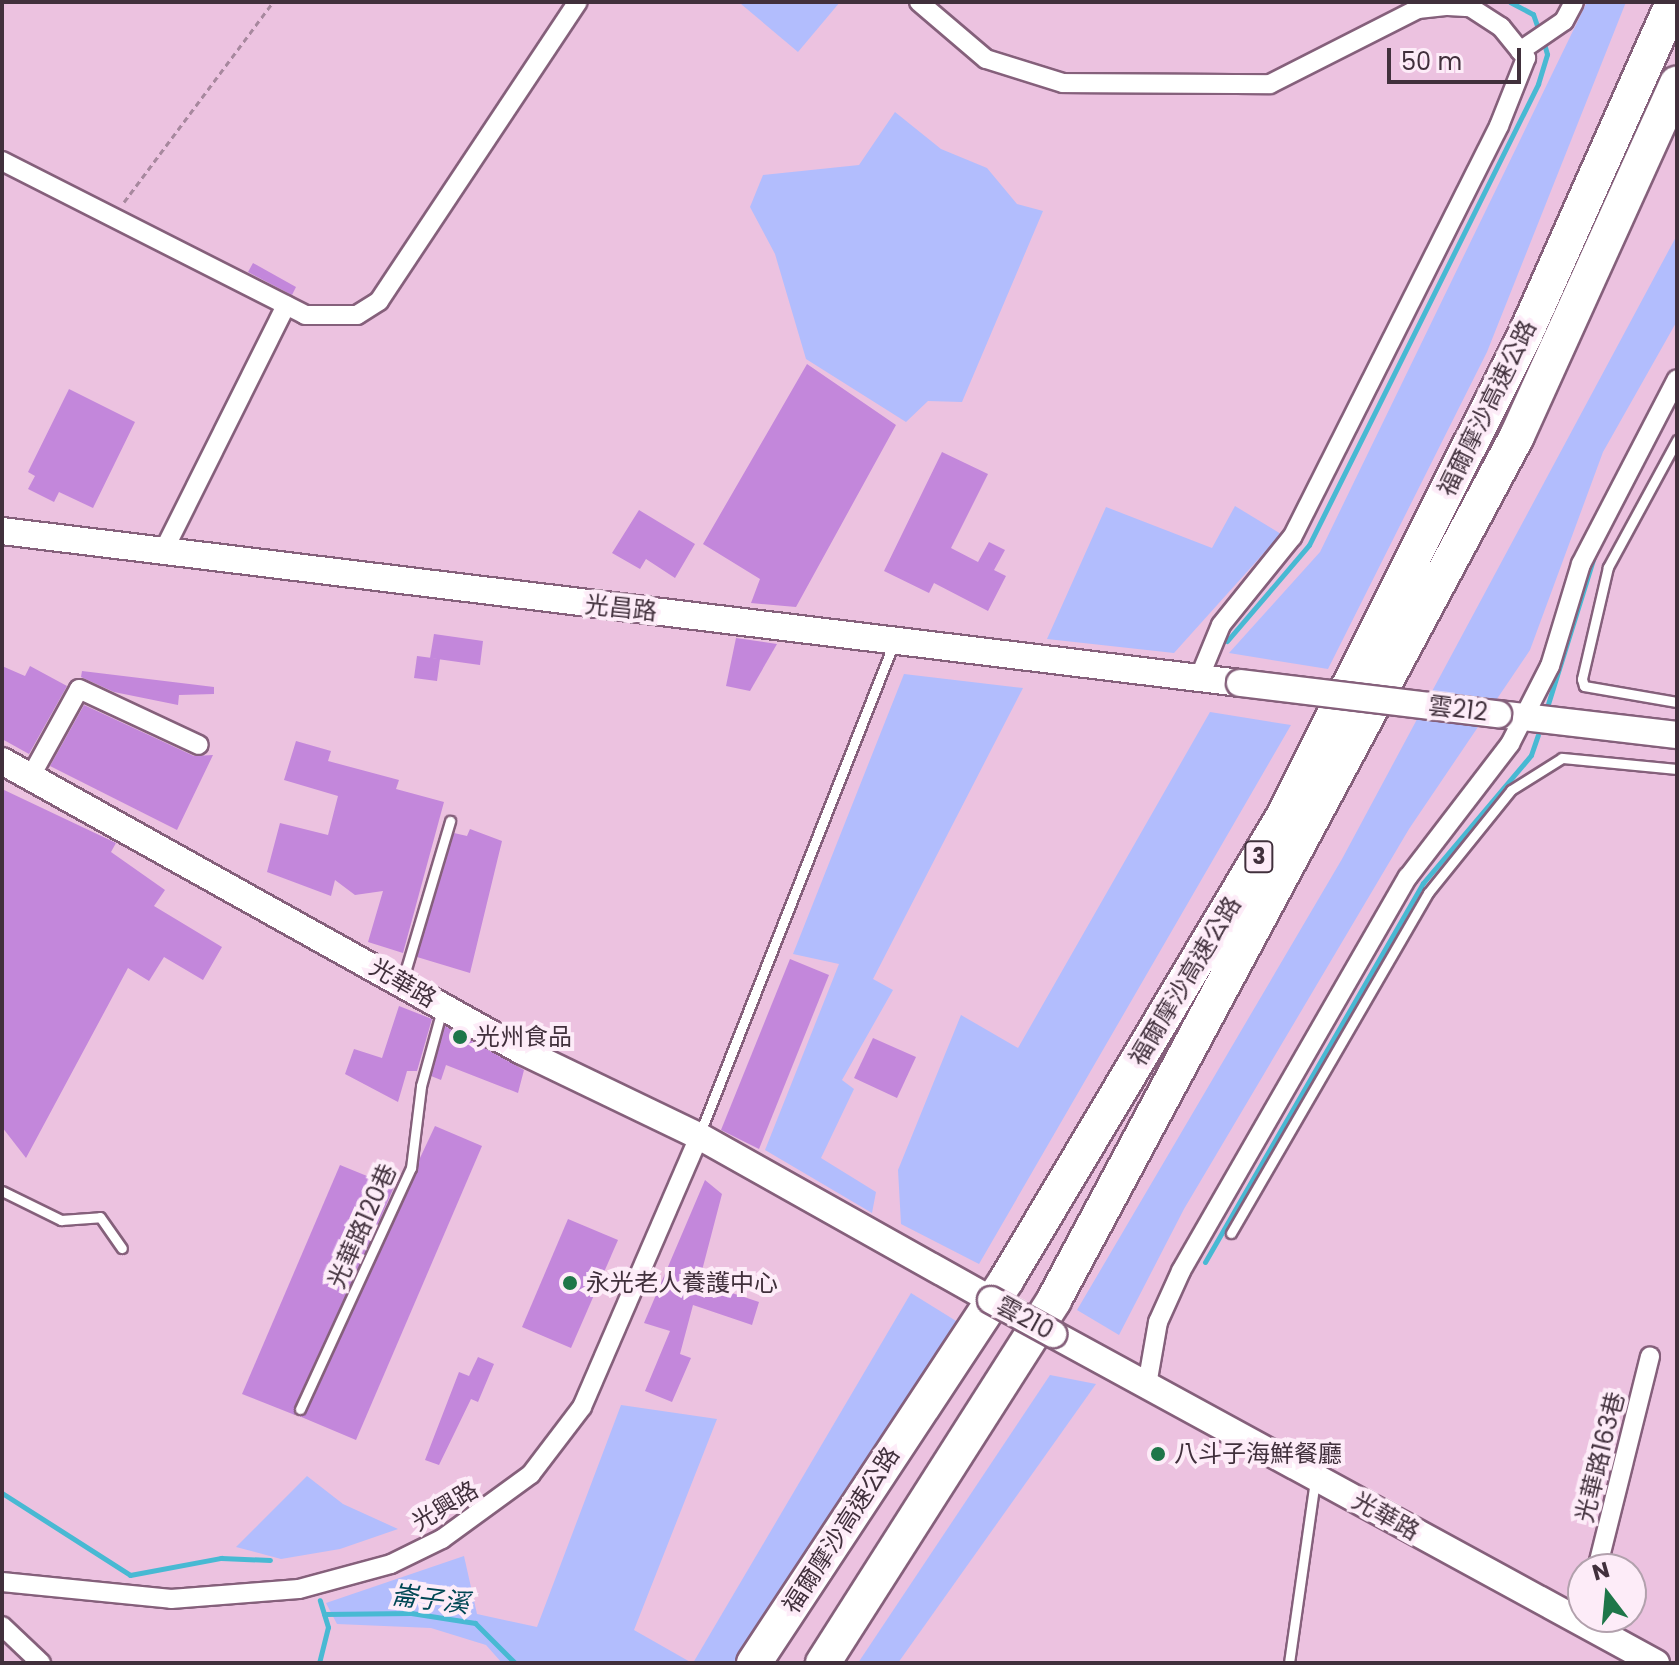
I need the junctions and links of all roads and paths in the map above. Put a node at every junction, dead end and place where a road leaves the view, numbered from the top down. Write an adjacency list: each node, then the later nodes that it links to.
1 (273, 2): 11 (path)
2 (578, 2): 13 (street)
3 (919, 2): 6 (street)
4 (1574, 2): 7 (street)
5 (1673, 2): 49 (highway, 福爾摩沙高速公路 / 3)
6 (1418, 5): 7 (street)
7 (1520, 51): 19 (street)
8 (1677, 84): 12 (highway, 福爾摩沙高速公路 / 3)
9 (1677, 119): 12 (highway)
10 (2, 161): 11 (street)
11 (112, 217): 13 (street)
12 (1601, 243): 50 (highway, 福爾摩沙高速公路 / 3)
13 (286, 305): 17 (street)
14 (1677, 379): 22 (street)
15 (1677, 440): 21 (lane)
16 (2, 531): 17 (street, 光昌路 / 雲212)
17 (162, 554): 18 (street, 光昌路 / 雲212)
18 (896, 638): 19 (street, 光昌路 / 雲212); 33 (lane)
19 (1200, 676): 20 (street, 光昌路 / 雲212)
20 (1240, 683): 22 (street, 雲212 / 雲212, bridge)
21 (1677, 702)
22 (1511, 716): 23 (street, 雲212 / 雲212); 29 (street)
23 (1677, 735)
24 (199, 745): 27 (street)
25 (2, 761): 27 (street, 光華路 / 雲210)
26 (1677, 769): 30 (lane)
27 (31, 776): 31 (street, 光華路 / 雲210)
28 (450, 821): 31 (lane)
29 (1408, 877): 30 (lane); 40 (street)
30 (1428, 893): 35 (lane)
31 (402, 982): 32 (street, 光華路 / 雲210)
32 (442, 1006): 33 (street, 光華路 / 雲210); 41 (lane, 光華路120巷)
33 (699, 1136): 37 (street, 光華路 / 雲210); 44 (street, 光興路)
34 (2, 1191): 36 (lane)
35 (1231, 1233)
36 (122, 1248)
37 (933, 1268): 39 (street, 雲210 / 雲210, bridge)
38 (1650, 1357): 43 (street, 光華路163巷)
39 (1117, 1369): 40 (street, 光華路 / 雲210)
40 (1147, 1385): 42 (street, 光華路 / 雲210)
41 (300, 1409)
42 (1315, 1477): 45 (street, 光華路 / 雲210); 51 (lane)
43 (1601, 1553)
44 (2, 1582)
45 (1567, 1611)
46 (2, 1626): 48 (street)
47 (1606, 1633): 52 (street, 光華路 / 雲210)
48 (41, 1663)
49 (754, 1663)
50 (823, 1663)
51 (1289, 1663)
52 (1656, 1663)

